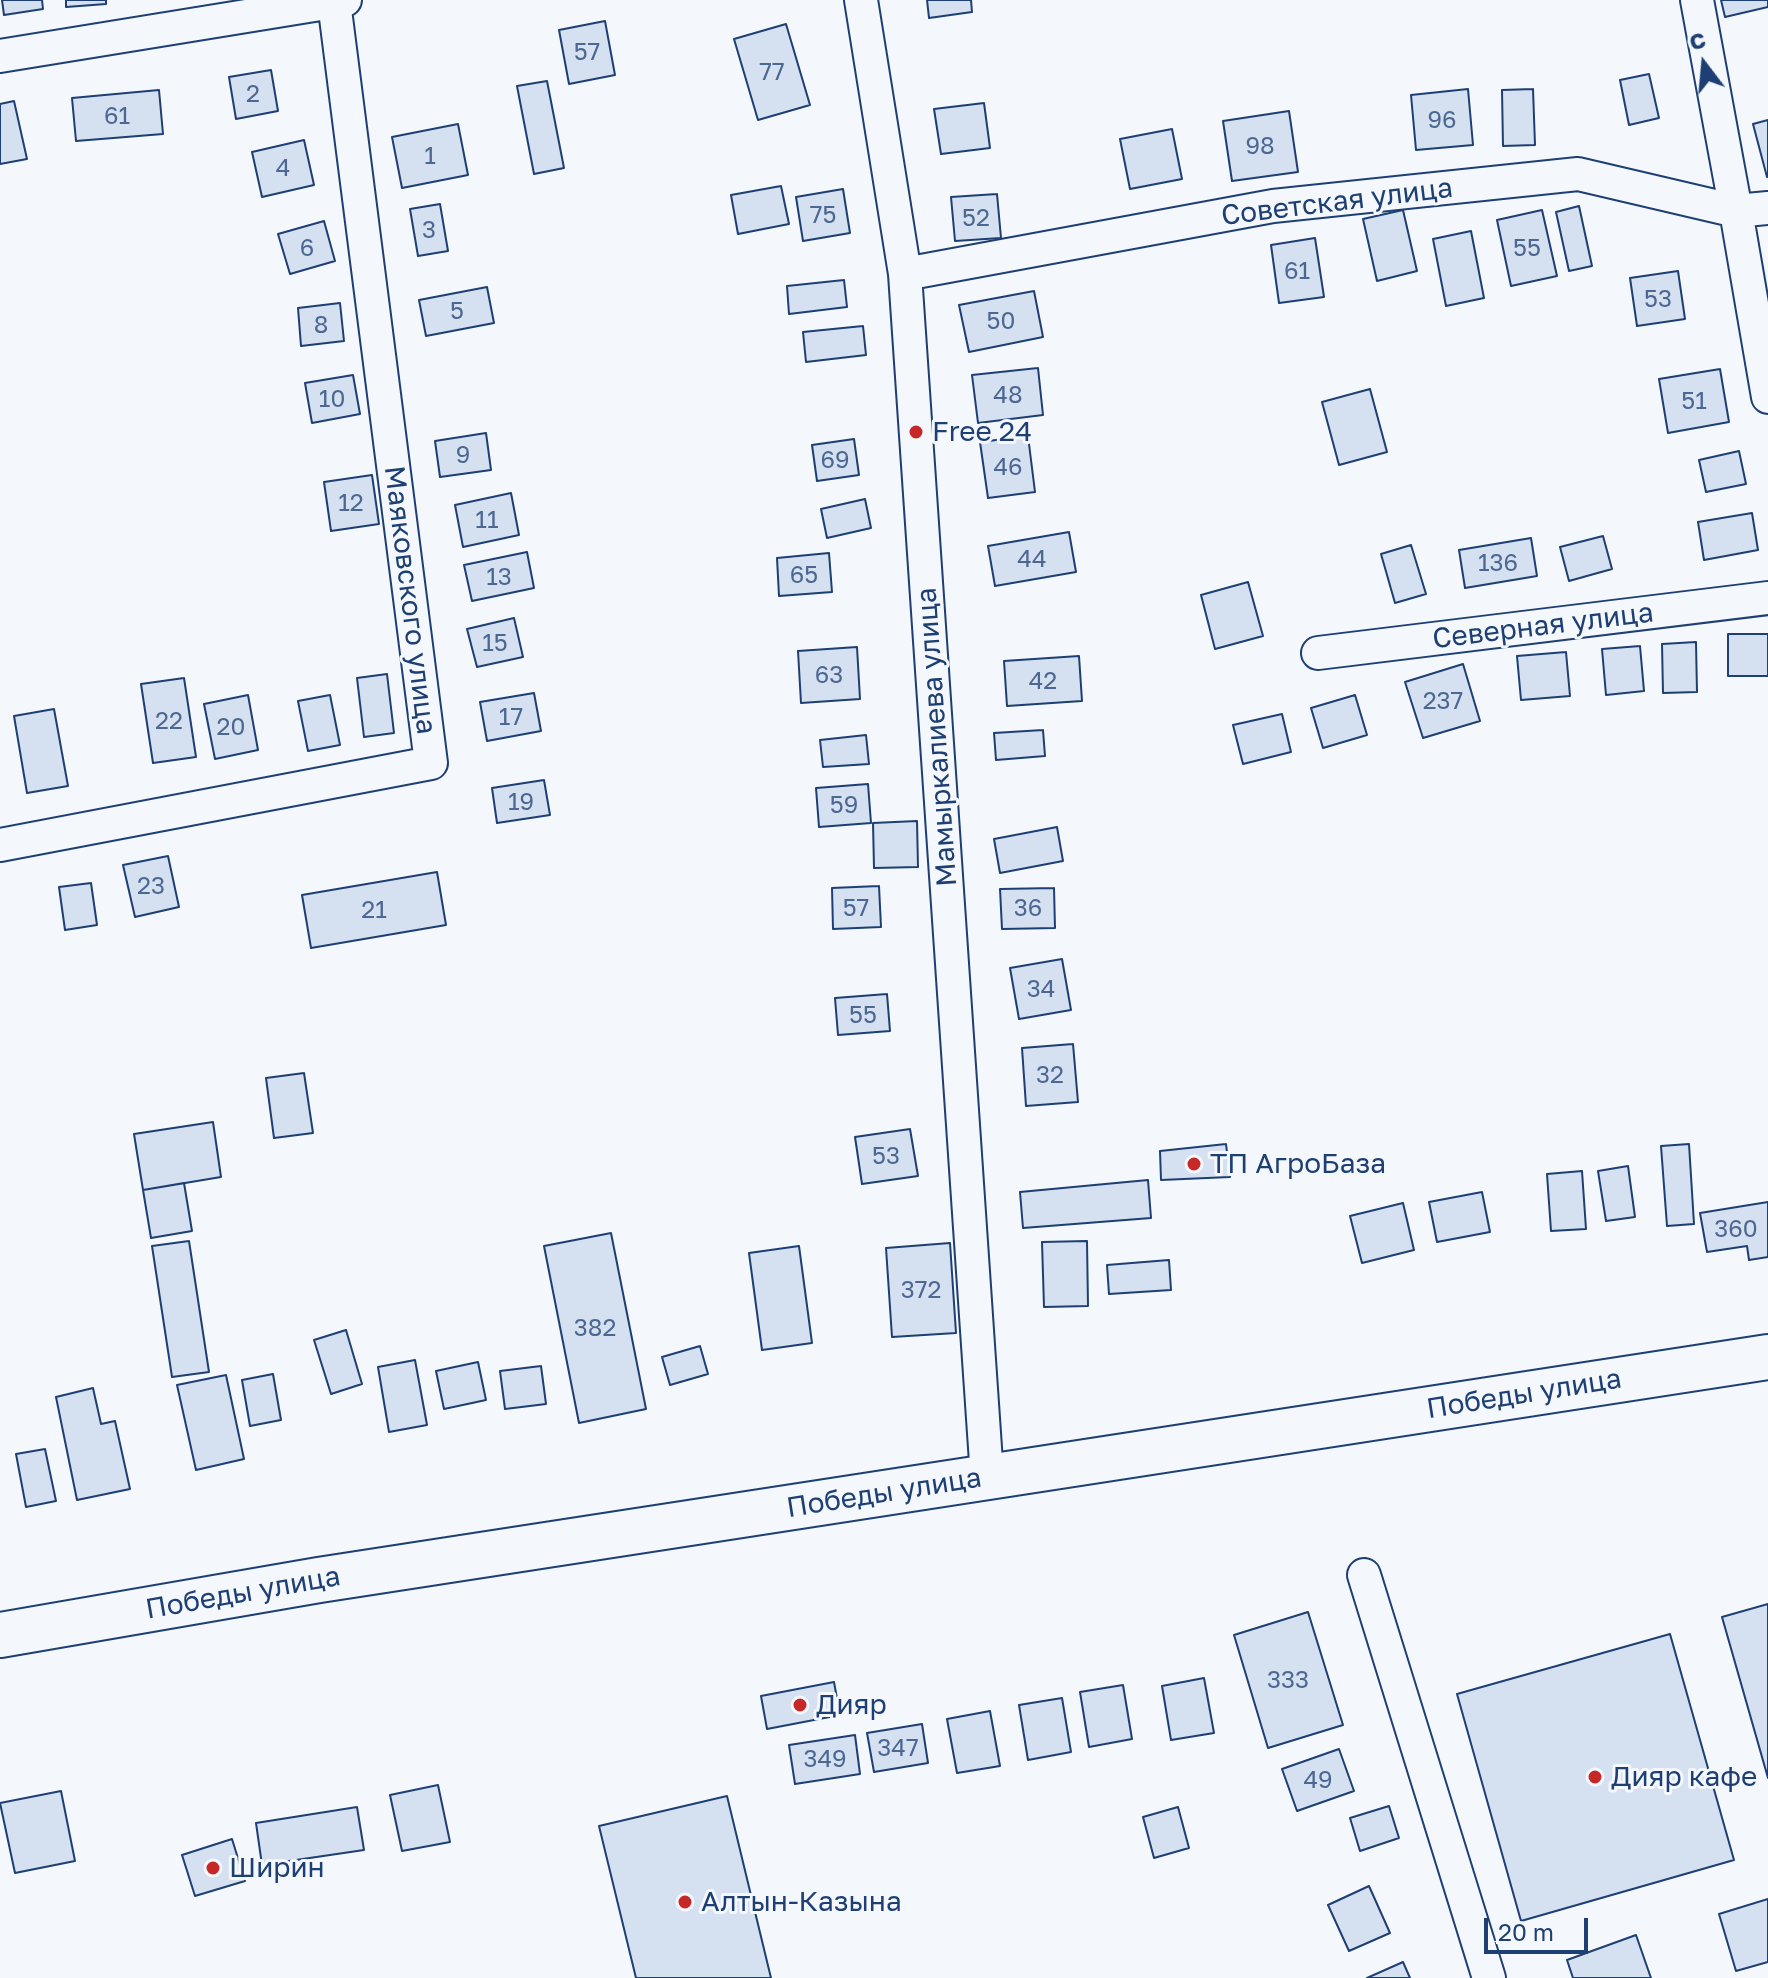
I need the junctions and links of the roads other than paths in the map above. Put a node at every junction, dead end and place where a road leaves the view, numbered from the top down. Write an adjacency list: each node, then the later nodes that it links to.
1 (861, 0): 7 (street, Мамыркалиева улица)
2 (1697, 0): 6 (street)
3 (339, 1): 4 (street); 11 (street, Маяковского улица)
4 (0, 56)
5 (1768, 208): 6 (street, Советская улица)
6 (1736, 211): 7 (street, Советская улица); 8 (street)
7 (905, 274): 13 (street, Мамыркалиева улица)
8 (1768, 397)
9 (1768, 598): 10 (street, Северная улица)
10 (1318, 653)
11 (0, 845)
12 (1768, 1357): 13 (main road, Победы улица)
13 (987, 1477): 15 (main road, Победы улица)
14 (1364, 1575): 16 (street)
15 (0, 1635)
16 (1489, 1978)

